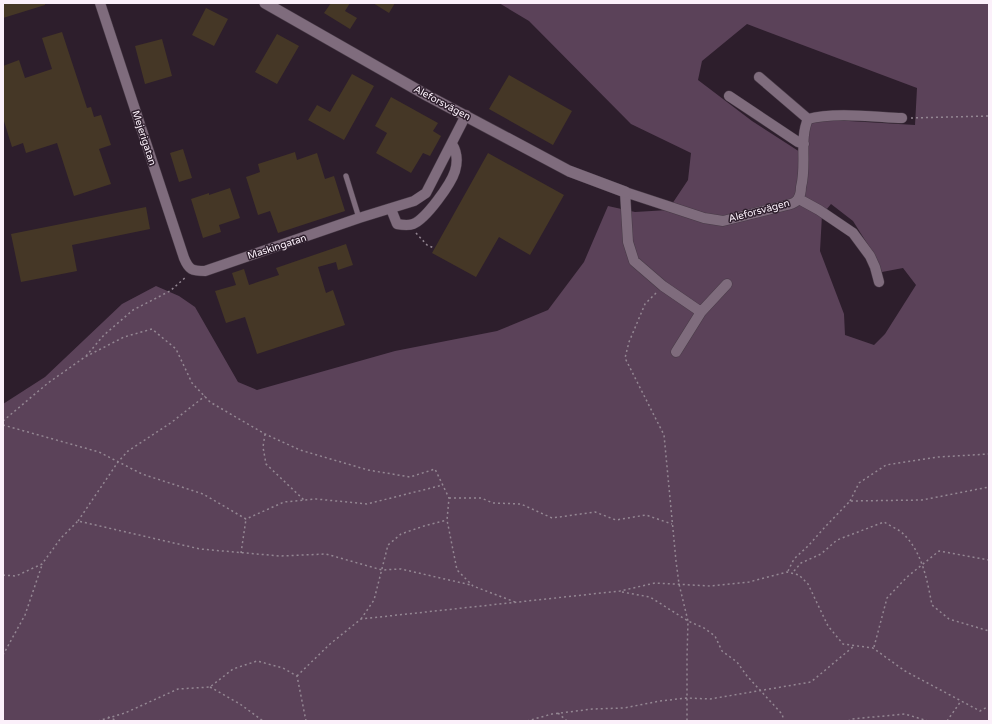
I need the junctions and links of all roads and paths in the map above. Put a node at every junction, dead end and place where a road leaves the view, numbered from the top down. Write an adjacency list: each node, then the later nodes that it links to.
1 (100, 3): 18 (street, Mejerigatan)
2 (271, 5): 5 (street, Aleforsvägen)
3 (759, 77): 8 (street)
4 (729, 96): 10 (street)
5 (466, 115): 9 (street, Maskingatan); 12 (street, Aleforsvägen)
6 (989, 116): 7 (path)
7 (902, 118): 8 (street)
8 (808, 119): 10 (street, Aleforsvägen)
9 (452, 144): 14 (street, Maskingatan); 16 (street)
10 (804, 144): 13 (street, Aleforsvägen)
11 (346, 176): 15 (lane)
12 (625, 192): 13 (street, Aleforsvägen); 21 (street)
13 (799, 199): 19 (street)
14 (391, 209): 15 (street, Maskingatan); 16 (street)
15 (359, 218): 18 (street, Maskingatan)
16 (413, 224): 17 (path)
17 (434, 248)
18 (194, 271): 24 (path)
19 (879, 282)
20 (727, 284): 22 (street)
21 (663, 286): 22 (street); 39 (path)
22 (702, 312): 23 (street)
23 (676, 352)
24 (85, 357): 25 (path); 26 (path)
25 (205, 396): 28 (path); 30 (path)
26 (3, 421)
27 (3, 425): 30 (path)
28 (265, 434): 31 (path); 34 (path)
29 (989, 454): 35 (path)
30 (118, 462): 36 (path); 38 (path)
31 (443, 485): 33 (path); 34 (path)
32 (989, 487): 35 (path)
33 (449, 498): 37 (path); 39 (path)
34 (304, 500): 36 (path)
35 (850, 501): 45 (path)
36 (246, 520): 40 (path)
37 (447, 520): 44 (path); 49 (path)
38 (78, 521): 40 (path); 42 (path)
39 (672, 524): 48 (path)
40 (241, 553): 44 (path)
41 (989, 560): 43 (path)
42 (42, 564): 47 (path); 57 (path)
43 (922, 565): 46 (path, bridge); 54 (path, bridge); 56 (path)
44 (382, 570): 49 (path); 52 (path)
45 (787, 572): 46 (path); 48 (path)
46 (793, 572): 55 (path)
47 (3, 575)
48 (679, 584): 50 (path); 53 (path)
49 (473, 586): 51 (path)
50 (620, 591): 51 (path); 53 (path)
51 (517, 602): 52 (path)
52 (361, 619): 58 (path)
53 (688, 621): 60 (path); 61 (path)
54 (989, 631)
55 (854, 646): 56 (path); 60 (path)
56 (873, 648): 62 (path)
57 (3, 655)
58 (297, 676): 59 (path); 69 (path)
59 (210, 687): 65 (path); 68 (path)
60 (761, 691): 61 (path); 73 (path)
61 (687, 698): 64 (path); 72 (path)
62 (961, 701): 63 (path); 76 (path)
63 (989, 706)
64 (558, 714): 70 (path); 71 (path)
65 (108, 717): 66 (path); 67 (path)
66 (98, 721)
67 (118, 721)
68 (263, 721)
69 (306, 721)
70 (527, 721)
71 (567, 721)
72 (687, 721)
73 (784, 721)
74 (848, 721): 75 (path)
75 (928, 721)
76 (947, 721)

